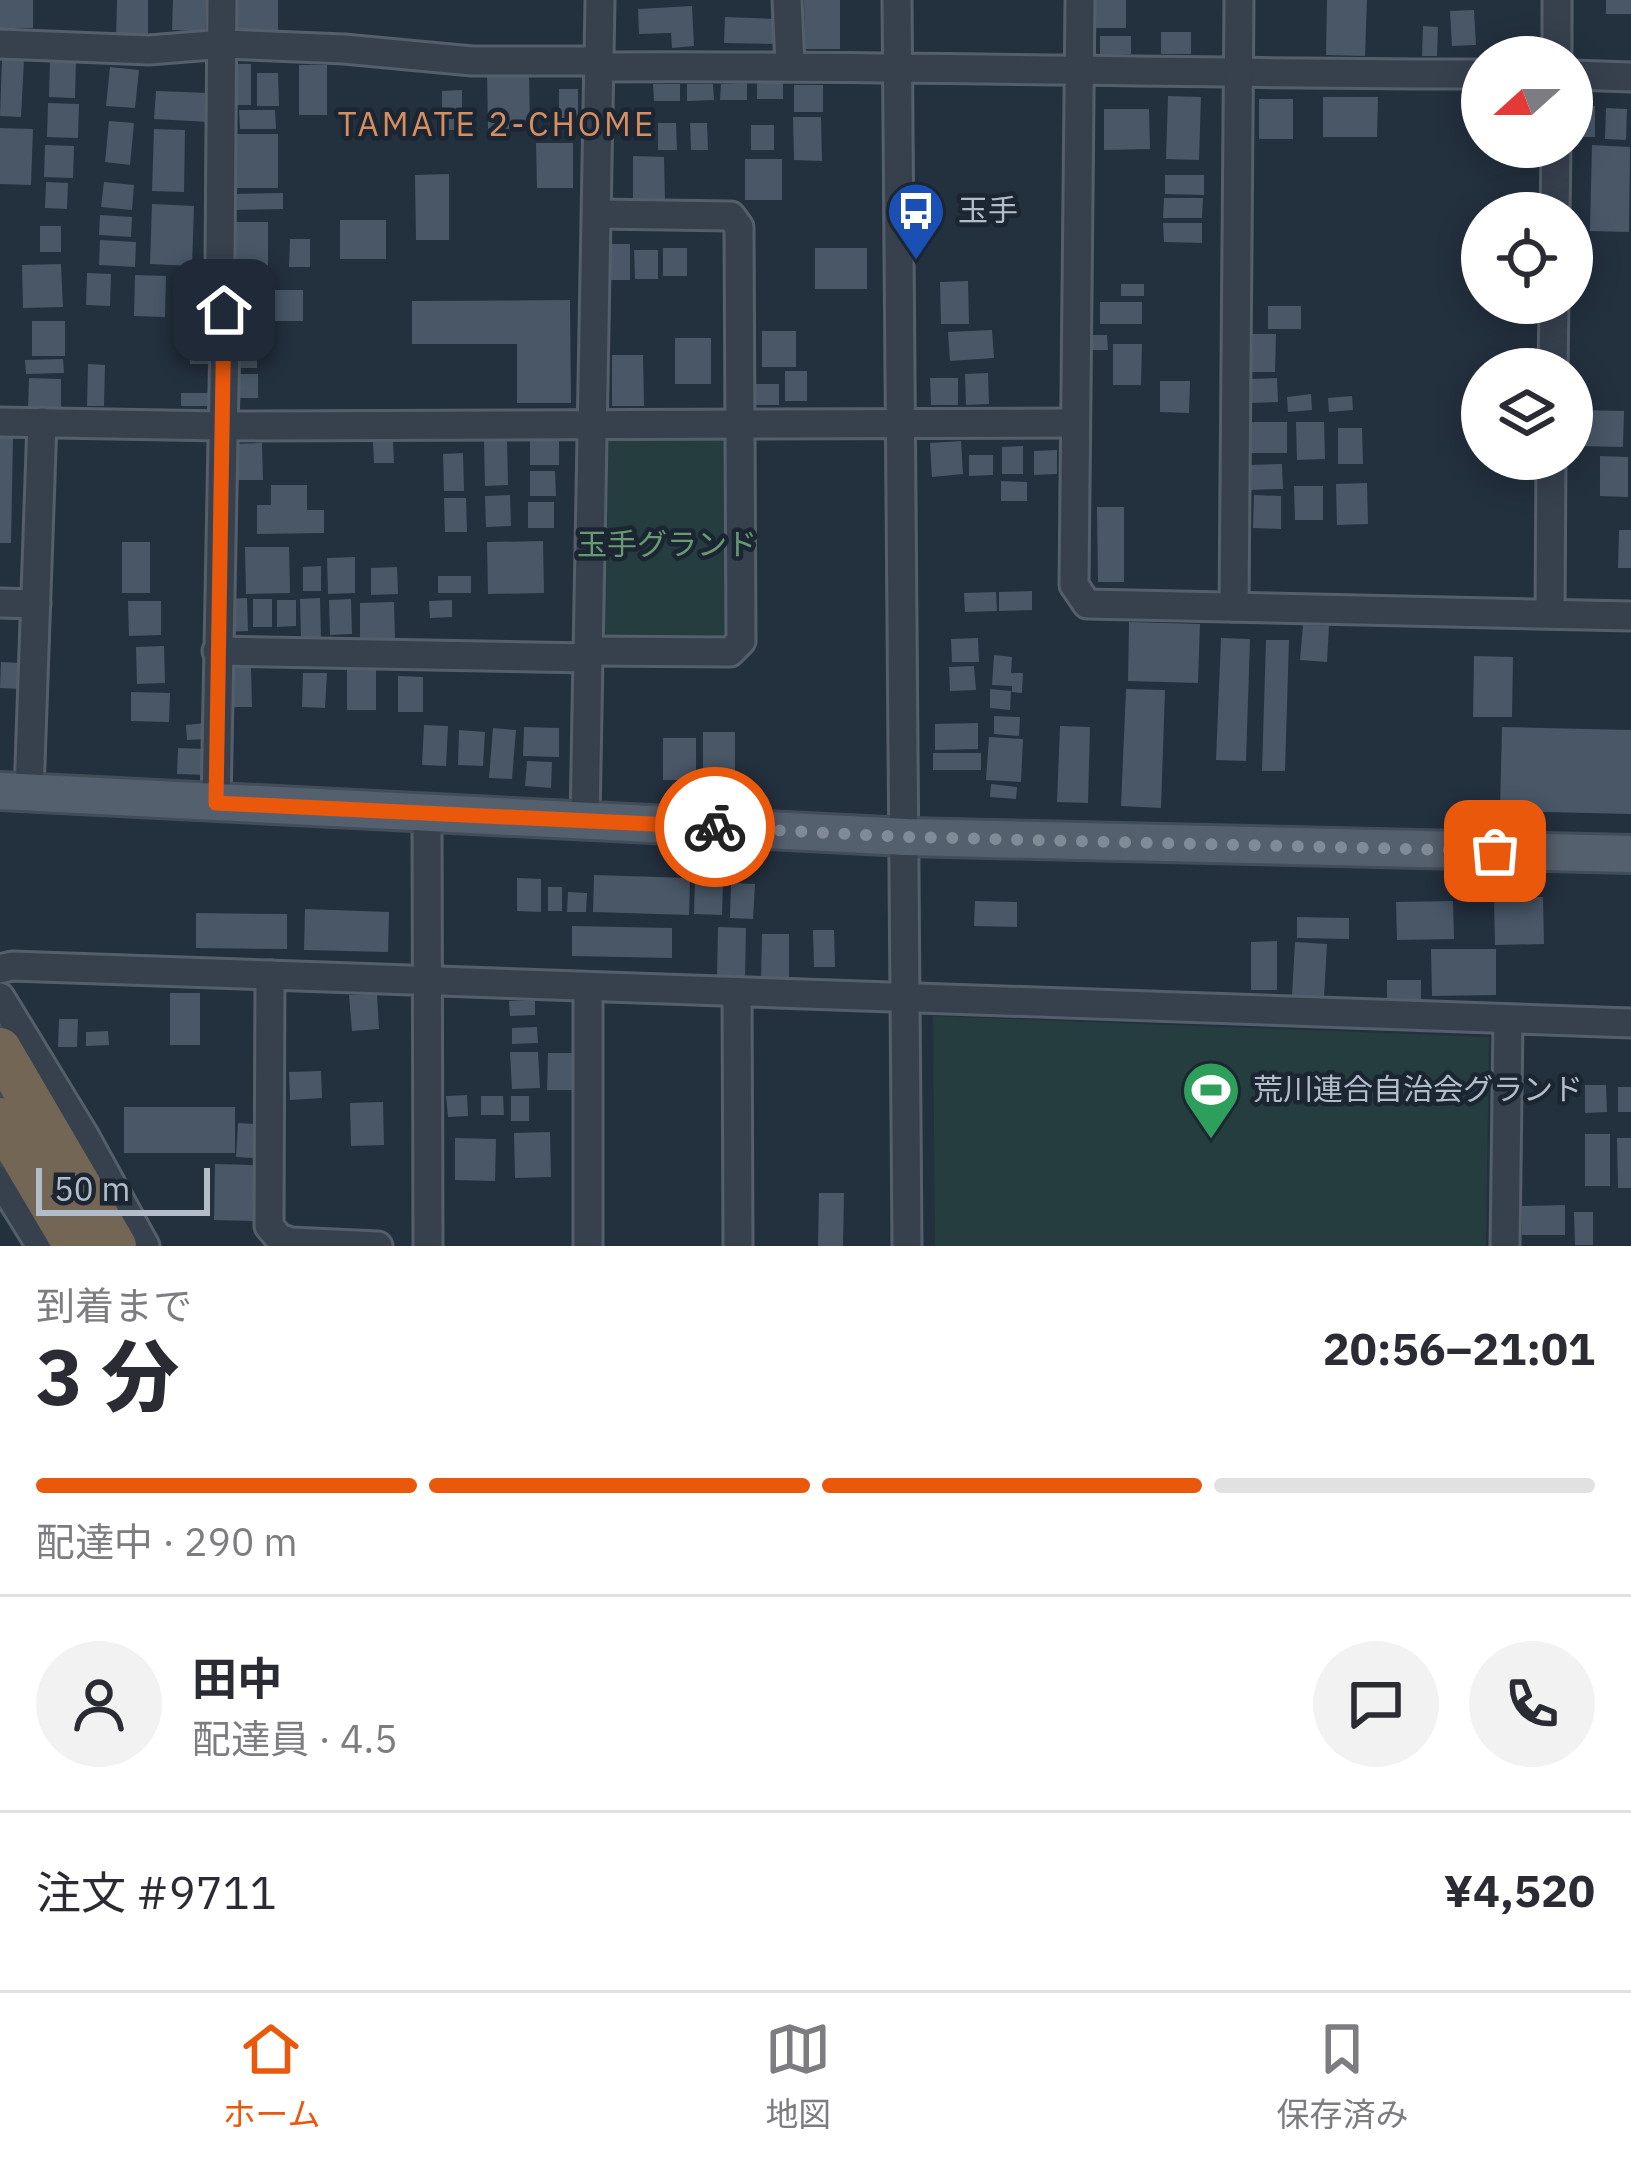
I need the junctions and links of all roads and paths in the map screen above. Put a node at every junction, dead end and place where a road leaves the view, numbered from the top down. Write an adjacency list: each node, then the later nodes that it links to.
1 (222, 0): 10 (street)
2 (601, 0): 13 (street)
3 (787, 0): 12 (street)
4 (897, 0): 11 (street)
5 (1080, 0): 14 (street)
6 (1239, 0): 15 (street)
7 (1557, 0): 8 (street)
8 (1557, 36)
9 (0, 44): 10 (street)
10 (224, 44): 13 (street); 26 (street)
11 (898, 65): 12 (street); 14 (street); 22 (street)
12 (790, 66): 13 (street)
13 (602, 68): 19 (street)
14 (1079, 68): 15 (street); 23 (street)
15 (1238, 74): 16 (street); 30 (street)
16 (1461, 74)
17 (1593, 76): 18 (street)
18 (1631, 77)
19 (599, 214): 24 (street); 25 (street)
20 (0, 422): 21 (street)
21 (42, 422): 26 (street); 29 (street)
22 (902, 423): 23 (street); 25 (street); 39 (street)
23 (1076, 423): 30 (street)
24 (594, 424): 25 (street); 26 (street); 34 (street)
25 (740, 424): 34 (street)
26 (221, 426): 33 (street)
27 (1552, 480): 31 (street)
28 (0, 603): 29 (street)
29 (35, 604): 35 (street)
30 (1234, 607): 31 (street)
31 (1550, 612): 32 (street)
32 (1631, 616)
33 (217, 651): 34 (street); 36 (street)
34 (589, 654): 38 (street)
35 (15, 792): 36 (main road)
36 (216, 803): 37 (main road)
37 (427, 816): 38 (main road); 43 (street)
38 (584, 821): 39 (main road)
39 (906, 837): 40 (main road); 47 (street)
40 (1631, 854)
41 (0, 969): 42 (street)
42 (270, 975): 43 (street); 57 (street)
43 (425, 981): 44 (street); 58 (street)
44 (588, 987): 45 (street); 59 (street)
45 (737, 992): 47 (street); 60 (street)
46 (0, 997): 56 (street)
47 (906, 1000): 48 (street); 61 (street)
48 (1508, 1020): 49 (street); 62 (street)
49 (1631, 1024)
50 (0, 1049): 55 (highway)
51 (0, 1119): 54 (highway)
52 (0, 1180): 53 (street)
53 (40, 1246)
54 (75, 1246)
55 (115, 1246)
56 (145, 1246)
57 (378, 1246)
58 (428, 1246)
59 (588, 1246)
60 (738, 1246)
61 (907, 1246)
62 (1505, 1246)

